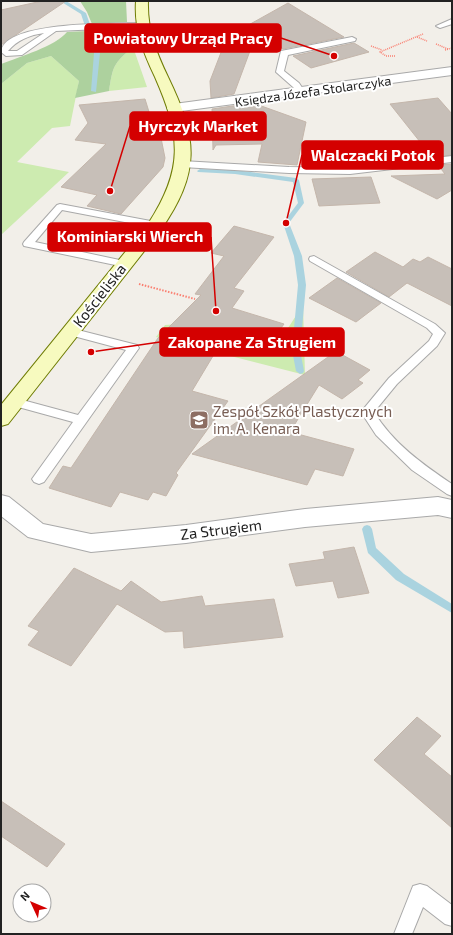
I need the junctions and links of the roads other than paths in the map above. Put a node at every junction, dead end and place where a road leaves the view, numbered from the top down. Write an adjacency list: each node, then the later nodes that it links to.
1 (142, 1): 3 (main road, Kościeliska)
2 (452, 21): 4 (lane)
3 (142, 25): 5 (lane); 9 (main road, Kościeliska)
4 (440, 26)
5 (53, 30): 5 (lane)
6 (352, 39): 8 (lane)
7 (452, 71): 8 (street, Księdza Józefa Stolarczyka)
8 (302, 92): 9 (street, Księdza Józefa Stolarczyka)
9 (174, 108): 11 (main road, Kościeliska)
10 (452, 160): 11 (lane)
11 (182, 164): 12 (main road, Kościeliska)
12 (156, 225): 14 (main road, Kościeliska); 14 (lane)
13 (314, 259): 20 (lane)
14 (125, 264): 15 (main road, Kościeliska)
15 (70, 332): 16 (main road, Kościeliska); 18 (lane)
16 (15, 402): 17 (main road, Kościeliska); 18 (lane)
17 (1, 419)
18 (81, 420): 19 (lane)
19 (39, 479)
20 (452, 491)
21 (1, 503): 22 (street, Za Strugiem)
22 (452, 509)
23 (452, 917): 24 (lane)
24 (403, 934)

